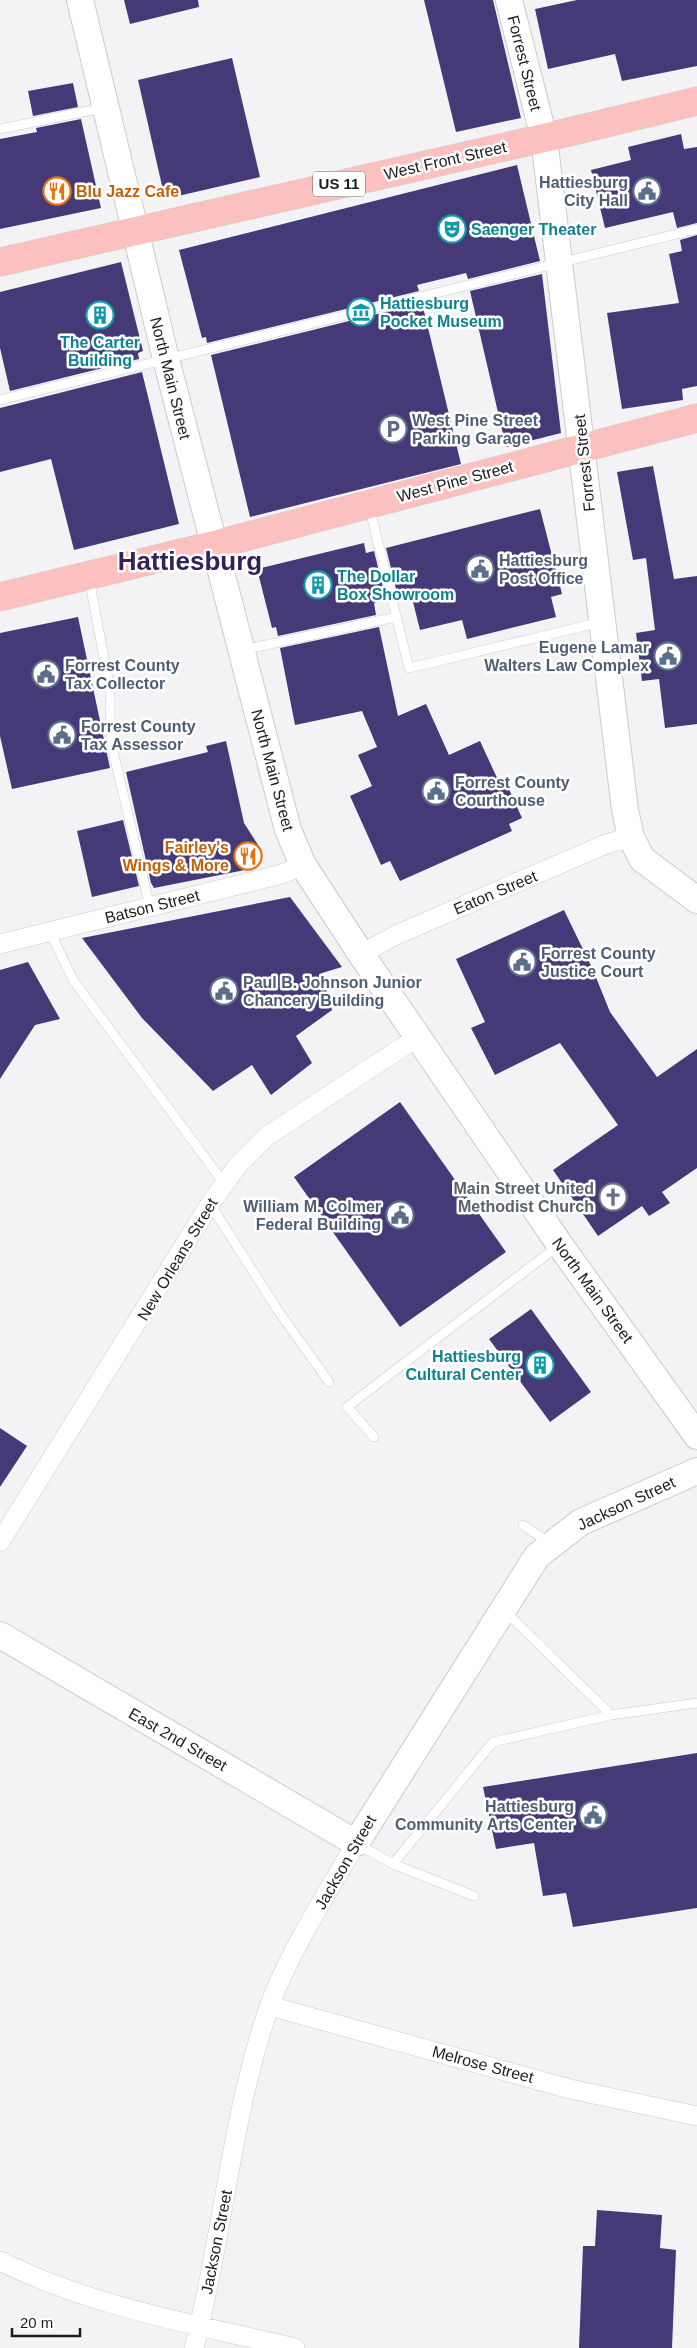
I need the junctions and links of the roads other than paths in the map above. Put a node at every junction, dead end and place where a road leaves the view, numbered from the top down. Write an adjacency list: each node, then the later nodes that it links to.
1 (80, 0): 4 (street, North Main Street)
2 (509, 0): 6 (street, Forrest Street)
3 (697, 101): 6 (main road, West Front Street / US 11)
4 (105, 107): 5 (lane); 8 (street, North Main Street)
5 (0, 128)
6 (544, 138): 8 (main road, West Front Street / US 11); 10 (street, Forrest Street)
7 (697, 229): 10 (lane)
8 (134, 231): 9 (main road, US 11); 11 (street, North Main Street)
9 (0, 262)
10 (560, 264): 11 (lane); 14 (street, Forrest Street)
11 (166, 359): 12 (lane); 16 (street, North Main Street)
12 (0, 400)
13 (697, 418): 14 (main road, West Pine Street)
14 (582, 449): 15 (main road, West Pine Street); 20 (street, Forrest Street)
15 (369, 504): 16 (main road, West Pine Street); 19 (lane)
16 (214, 545): 17 (main road, West Pine Street); 21 (street, North Main Street)
17 (89, 576): 18 (main road, West Pine Street); 25 (lane)
18 (0, 597)
19 (396, 617): 20 (lane); 21 (lane)
20 (602, 621): 22 (street, Forrest Street)
21 (241, 651): 23 (street, North Main Street)
22 (631, 837): 24 (street, Forrest Street); 28 (street, Eaton Street)
23 (303, 866): 25 (street, Batson Street); 28 (street, North Main Street)
24 (697, 900)
25 (150, 907): 26 (street, Batson Street)
26 (50, 932): 27 (street, Batson Street); 30 (lane)
27 (0, 944)
28 (361, 954): 29 (street, North Main Street)
29 (418, 1037): 30 (street, New Orleans Street); 32 (street, North Main Street)
30 (224, 1183): 31 (street, New Orleans Street)
31 (210, 1204): 33 (lane); 38 (street, New Orleans Street)
32 (560, 1245): 34 (street, North Main Street); 35 (lane)
33 (328, 1382)
34 (697, 1436)
35 (374, 1437)
36 (697, 1471): 39 (street, Jackson Street)
37 (523, 1525): 39 (lane)
38 (0, 1542)
39 (552, 1544): 40 (street, Jackson Street)
40 (503, 1609): 43 (lane); 44 (street, Jackson Street)
41 (0, 1635): 44 (street, East 2nd Street)
42 (697, 1703): 43 (lane)
43 (611, 1714): 45 (lane)
44 (356, 1843): 45 (lane); 47 (street, Jackson Street)
45 (393, 1864): 46 (lane)
46 (474, 1896)
47 (270, 2006): 48 (street, Melrose Street); 50 (street, Jackson Street)
48 (697, 2116)
49 (0, 2261): 50 (street)
50 (200, 2325): 51 (street, Jackson Street); 52 (street)
51 (194, 2348)
52 (295, 2348)

